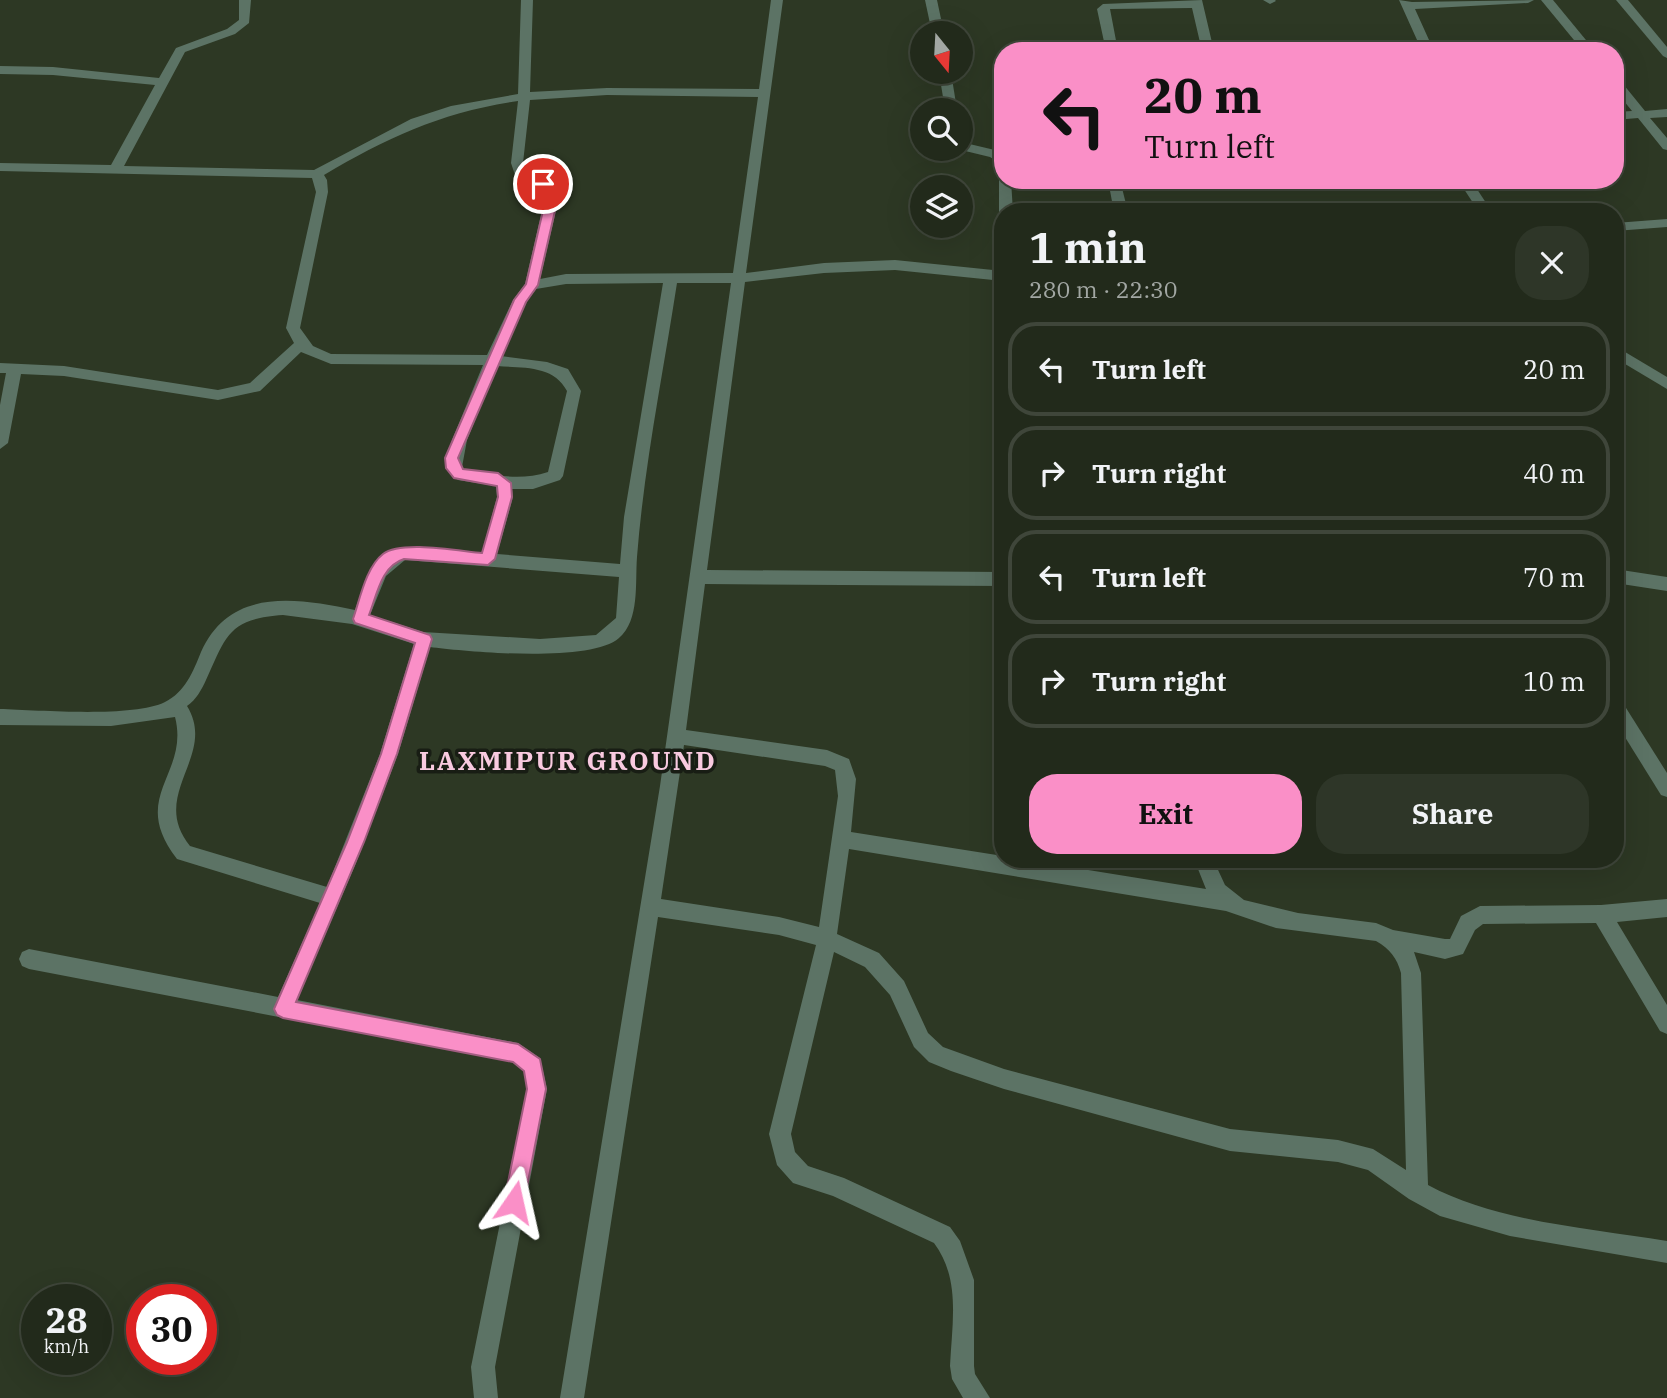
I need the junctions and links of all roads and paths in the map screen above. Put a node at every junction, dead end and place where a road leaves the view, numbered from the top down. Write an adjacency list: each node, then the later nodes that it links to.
1 (245, 0): 17 (street)
2 (527, 0): 20 (street)
3 (777, 0): 18 (street)
4 (931, 0): 10 (street)
5 (1528, 0): 9 (street)
6 (1547, 0): 14 (street)
7 (1622, 0): 15 (street)
8 (1196, 2): 11 (street); 12 (street)
9 (1406, 3): 13 (street)
10 (935, 21)
11 (1110, 42)
12 (1206, 42)
13 (1423, 42)
14 (1582, 42)
15 (1667, 54)
16 (0, 70): 17 (street)
17 (161, 82): 28 (street)
18 (766, 93): 20 (street); 34 (street)
19 (1624, 93): 22 (street)
20 (524, 98): 29 (street); 35 (street)
21 (1667, 113): 22 (street)
22 (1643, 115): 23 (street); 24 (street)
23 (1624, 116)
24 (1667, 146)
25 (973, 151): 26 (street)
26 (994, 153)
27 (0, 167): 28 (street)
28 (116, 168): 29 (street)
29 (316, 174): 36 (street)
30 (1667, 223): 31 (street)
31 (1624, 226)
32 (994, 275): 34 (street)
33 (678, 277): 34 (street); 35 (street); 44 (street)
34 (740, 278): 45 (street)
35 (532, 285): 38 (street)
36 (300, 345): 38 (street); 39 (street)
37 (1624, 358): 40 (street)
38 (494, 361): 42 (street); 42 (street)
39 (7, 368): 41 (street)
40 (1667, 384)
41 (0, 443)
42 (504, 483): 43 (street)
43 (488, 559): 44 (street); 49 (street)
44 (628, 571): 50 (street)
45 (699, 577): 47 (street); 54 (street)
46 (1624, 577): 48 (street)
47 (994, 579)
48 (1667, 584)
49 (360, 619): 50 (street); 51 (street)
50 (424, 639): 60 (street)
51 (172, 708): 52 (street); 60 (street)
52 (0, 717)
53 (1624, 720): 55 (street)
54 (676, 736): 56 (street); 62 (street)
55 (1667, 789)
56 (841, 839): 57 (street); 65 (street)
57 (994, 864)
58 (1020, 868): 61 (street)
59 (1206, 868): 61 (street)
60 (332, 898): 68 (street)
61 (1229, 902): 66 (street)
62 (650, 907): 65 (street); 73 (street)
63 (1667, 908): 64 (street)
64 (1601, 914): 66 (street); 69 (street)
65 (827, 939): 70 (street); 74 (street)
66 (1394, 939): 70 (street)
67 (29, 959): 68 (street)
68 (283, 1009): 72 (street)
69 (1667, 1024)
70 (1417, 1191): 71 (street)
71 (1667, 1252)
72 (486, 1398)
73 (572, 1398)
74 (978, 1398)

